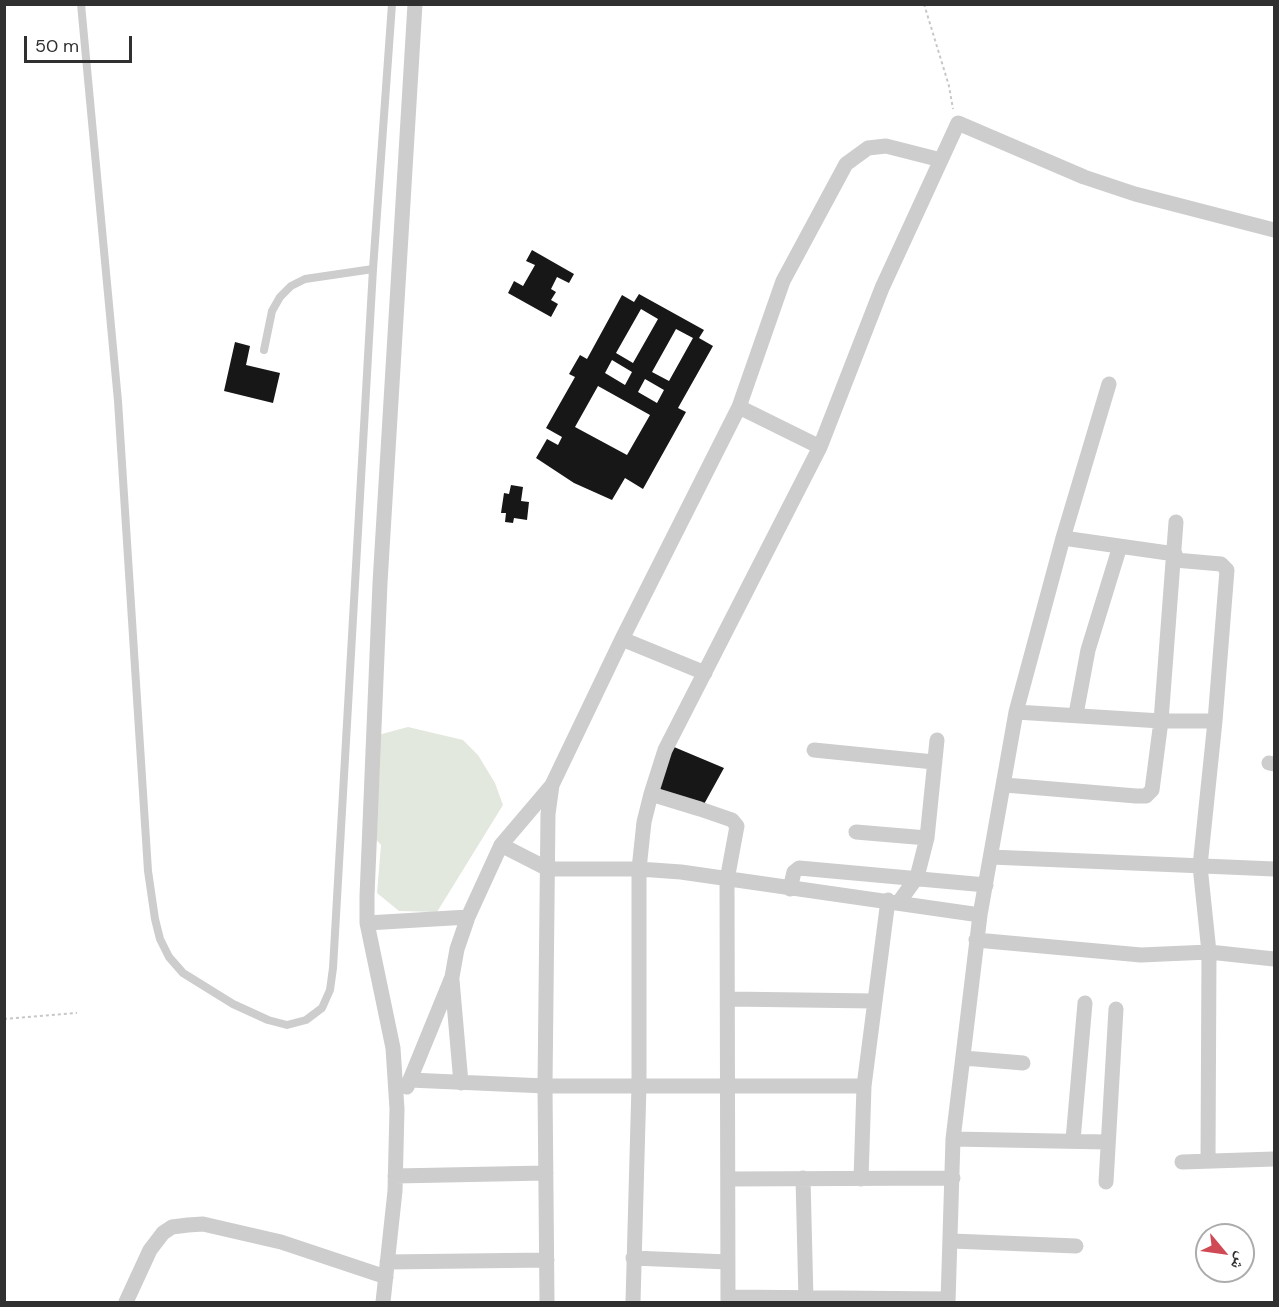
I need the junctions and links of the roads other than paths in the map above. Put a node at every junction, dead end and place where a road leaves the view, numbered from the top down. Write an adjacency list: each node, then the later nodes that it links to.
1 (81, 4): 6 (lane)
2 (392, 4): 6 (lane)
3 (415, 4): 42 (street)
4 (941, 160): 5 (street); 9 (street); 10 (street)
5 (1275, 230)
6 (373, 269): 7 (lane)
7 (264, 350)
8 (1109, 384): 12 (street)
9 (739, 407): 10 (street); 15 (street)
10 (820, 447): 16 (street)
11 (1176, 522): 14 (street)
12 (1063, 538): 13 (street); 17 (street)
13 (1120, 546): 14 (street); 18 (street)
14 (1175, 557): 19 (street); 20 (street)
15 (622, 639): 16 (street); 24 (street)
16 (705, 674): 26 (street)
17 (1016, 712): 18 (street); 25 (street)
18 (1076, 714): 19 (street)
19 (1161, 721): 20 (street); 25 (street)
20 (1215, 722): 31 (street)
21 (937, 740): 23 (street)
22 (814, 750): 23 (street)
23 (934, 762): 28 (street)
24 (552, 785): 29 (street); 32 (street)
25 (1005, 785): 30 (street)
26 (651, 794): 33 (street); 36 (street)
27 (856, 832): 28 (street)
28 (927, 838): 35 (street)
29 (501, 845): 32 (street); 41 (street)
30 (991, 857): 31 (street); 37 (street)
31 (1200, 866): 34 (street); 44 (street)
32 (548, 869): 33 (street); 56 (street)
33 (639, 869): 36 (street); 55 (street)
34 (1275, 869)
35 (917, 877): 37 (street); 38 (street); 39 (street)
36 (727, 880): 38 (street); 47 (street)
37 (986, 885): 40 (street)
38 (790, 889): 39 (street)
39 (893, 901): 40 (street); 48 (street)
40 (980, 915): 43 (street)
41 (468, 917): 42 (street); 46 (street)
42 (367, 923): 59 (street)
43 (976, 940): 44 (street); 51 (street)
44 (1209, 952): 45 (street); 64 (street)
45 (1275, 959)
46 (452, 977): 53 (street); 54 (street)
47 (729, 999): 48 (street); 58 (street)
48 (874, 1001): 57 (street)
49 (1084, 1004): 61 (street)
50 (1116, 1009): 62 (street)
51 (964, 1058): 52 (street); 60 (street)
52 (1023, 1063)
53 (410, 1080): 54 (street); 59 (street)
54 (461, 1083): 56 (street)
55 (639, 1085): 56 (street); 58 (street); 75 (street)
56 (545, 1086): 66 (street)
57 (864, 1086): 58 (street); 71 (street)
58 (727, 1087): 70 (street)
59 (397, 1109): 67 (street)
60 (953, 1139): 61 (street); 69 (street)
61 (1073, 1140): 62 (street)
62 (1106, 1142): 72 (street)
63 (1275, 1159): 64 (street)
64 (1208, 1160): 65 (street)
65 (1182, 1162)
66 (546, 1173): 67 (street); 76 (street)
67 (395, 1176): 78 (street)
68 (803, 1178): 70 (street); 71 (street); 80 (street)
69 (953, 1178): 71 (street); 73 (street)
70 (729, 1179): 77 (street)
71 (861, 1179)
72 (1106, 1182)
73 (951, 1241): 74 (street); 81 (street)
74 (1076, 1246)
75 (633, 1258): 77 (street); 85 (street)
76 (547, 1260): 78 (street); 84 (street)
77 (728, 1262): 79 (street)
78 (387, 1270): 82 (street); 83 (street)
79 (728, 1300): 80 (street)
80 (806, 1300): 81 (street)
81 (948, 1301)
82 (126, 1302)
83 (383, 1302)
84 (547, 1302)
85 (633, 1302)

